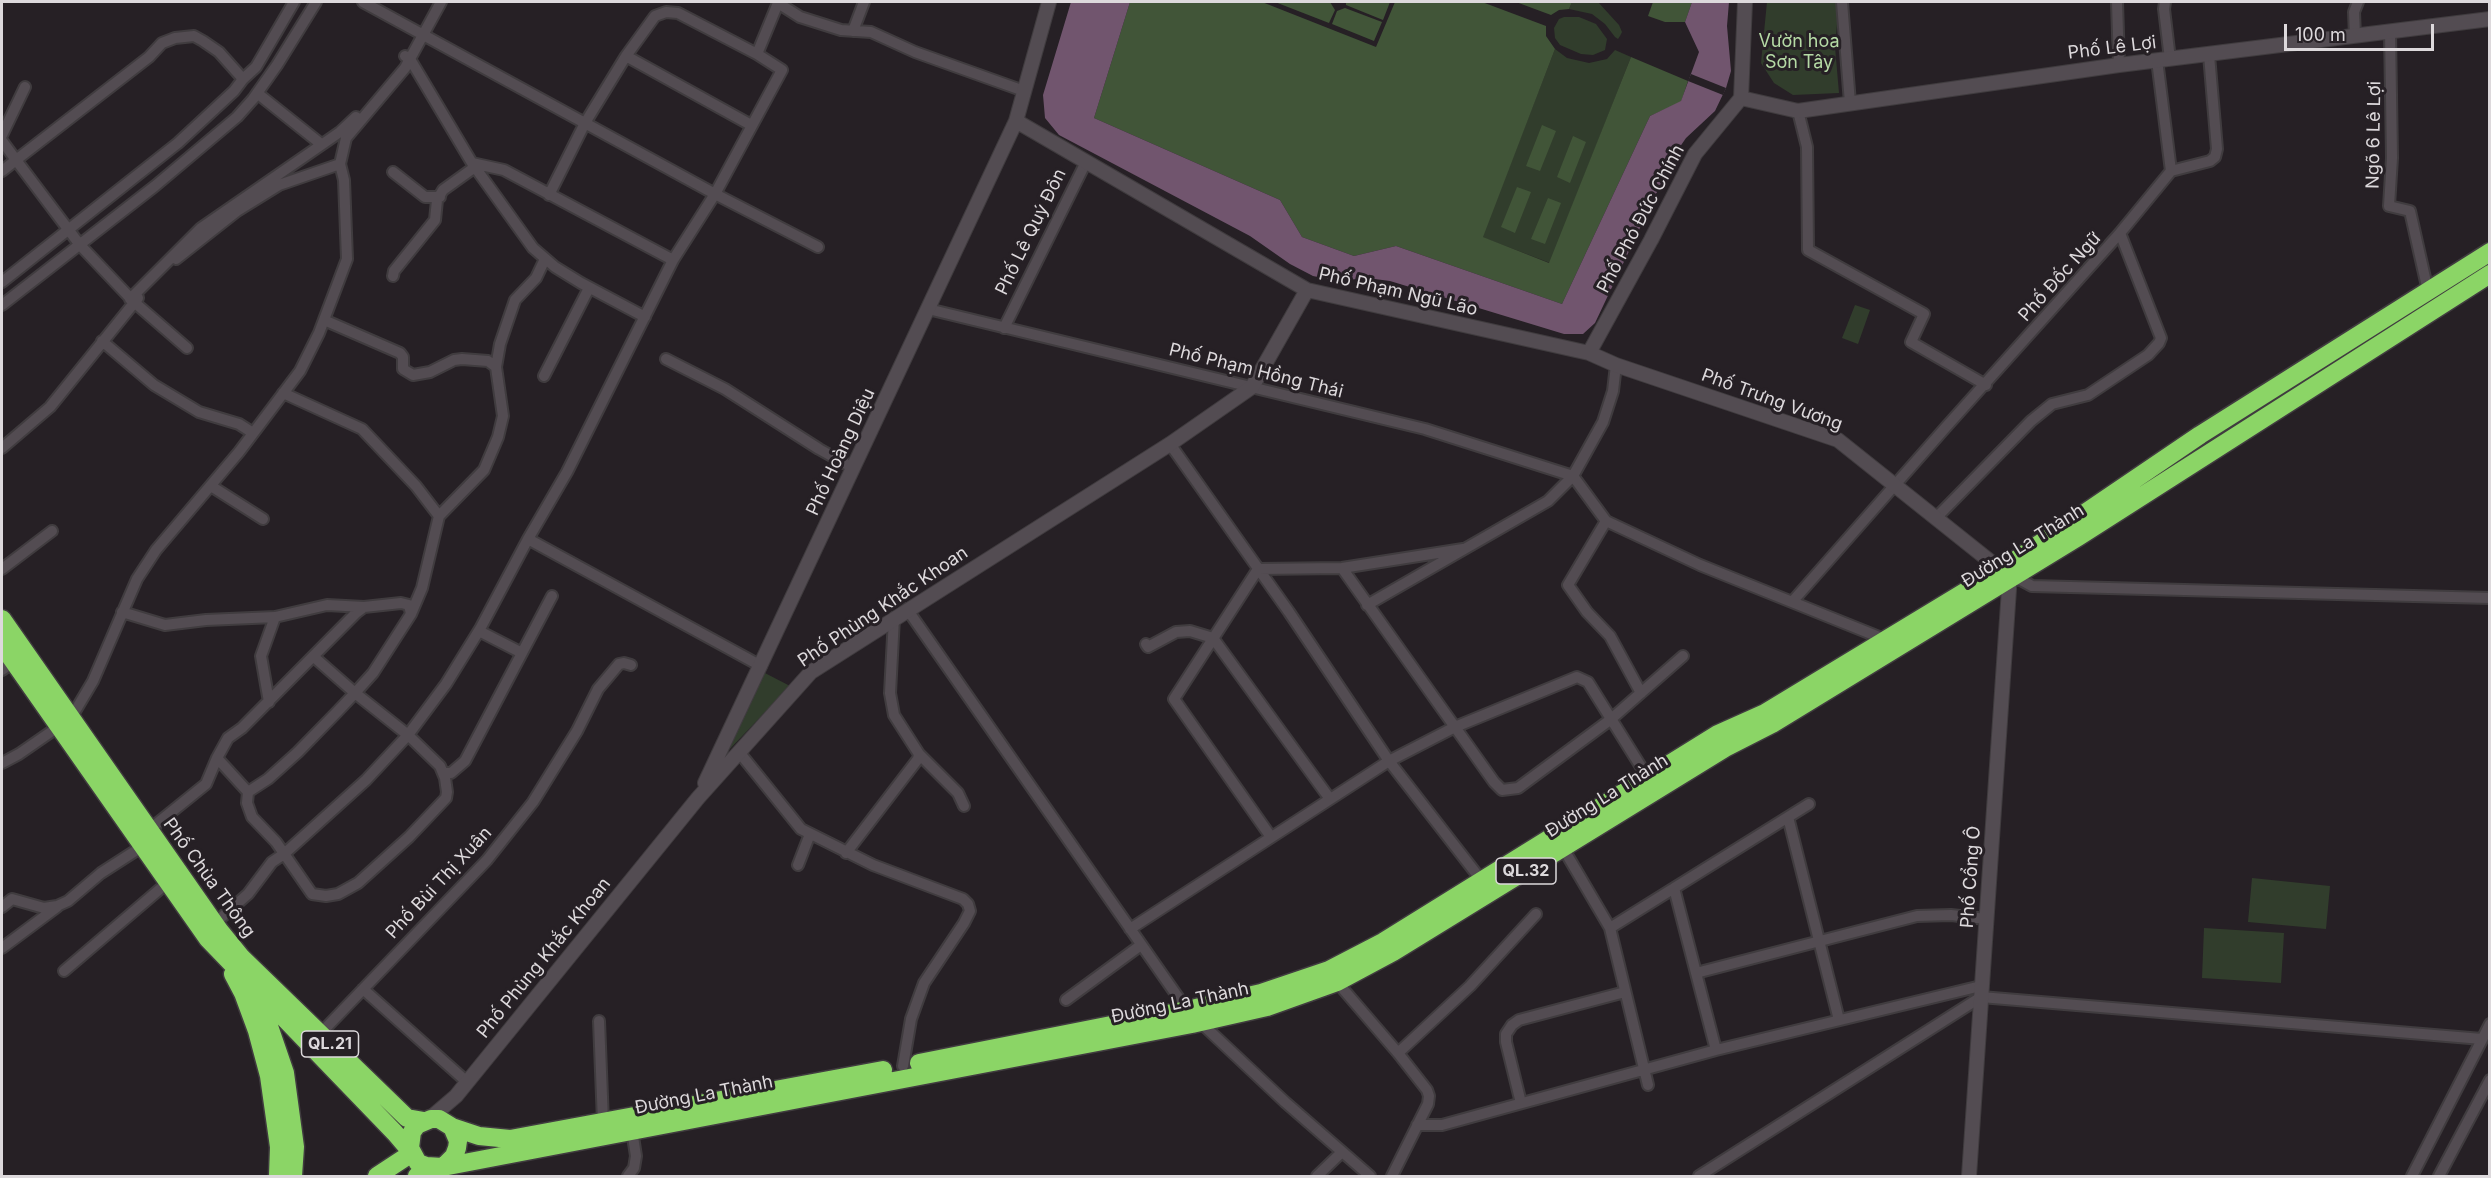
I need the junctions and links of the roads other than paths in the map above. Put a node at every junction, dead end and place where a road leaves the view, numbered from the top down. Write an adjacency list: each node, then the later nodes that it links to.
1 (294, 2): 24 (street)
2 (316, 2): 27 (street)
3 (363, 2): 16 (street)
4 (441, 2): 16 (street)
5 (779, 2): 14 (street); 18 (street)
6 (864, 2): 14 (street)
7 (1049, 2): 26 (main road, Phố Hoàng Diệu)
8 (1745, 2): 28 (main road)
9 (1842, 2): 29 (street)
10 (2117, 2): 23 (street)
11 (2165, 2): 22 (street)
12 (2358, 2): 17 (street)
13 (2490, 19): 15 (main road, Phố Lê Lợi)
14 (853, 31): 26 (street)
15 (2390, 32): 17 (main road, Phố Lê Lợi); 59 (street, Ngõ 6 Lê Lợi)
16 (423, 35): 21 (street); 32 (street)
17 (2355, 36): 19 (main road, Phố Lê Lợi)
18 (757, 54): 20 (street); 33 (street)
19 (2209, 55): 22 (main road, Phố Lê Lợi); 42 (street)
20 (626, 56): 32 (street); 33 (street)
21 (410, 59): 36 (street); 39 (street); 40 (street)
22 (2164, 60): 23 (main road, Phố Lê Lợi); 42 (street)
23 (2119, 65): 29 (main road, Phố Lê Lợi)
24 (243, 79): 37 (street); 47 (street)
25 (25, 87): 34 (street)
26 (1024, 91): 31 (main road, Phố Hoàng Diệu)
27 (257, 93): 36 (street); 49 (street)
28 (1742, 98): 30 (main road, Phố Lê Lợi); 68 (main road, Phố Phó Đức Chính)
29 (1850, 103): 30 (main road, Phố Lê Lợi)
30 (1798, 111): 73 (street)
31 (1016, 121): 38 (main road, Phố Lê Quý Đôn); 62 (main road, Phố Hoàng Diệu)
32 (585, 123): 44 (street); 45 (street)
33 (751, 125): 44 (street)
34 (2, 135)
35 (2, 141): 37 (street)
36 (321, 144): 60 (street)
37 (16, 160): 41 (street); 47 (street)
38 (1086, 162): 58 (main road, Phố Phạm Ngũ Lão); 65 (street, Phố Lê Quý Đôn)
39 (340, 164): 60 (street); 64 (street)
40 (473, 165): 45 (street); 46 (street); 52 (street)
41 (2, 171)
42 (2171, 171): 48 (street, Phố Đốc Ngữ)
43 (393, 172): 46 (street)
44 (715, 194): 50 (street); 53 (street)
45 (549, 195): 53 (street)
46 (440, 196): 55 (street)
47 (69, 228): 49 (street); 56 (street)
48 (2120, 233): 73 (street, Phố Đốc Ngữ); 84 (street)
49 (80, 245): 60 (street); 61 (street)
50 (818, 247)
51 (2490, 252): 59 (highway, Đường La Thành / QL.32)
52 (545, 259): 57 (street); 71 (street)
53 (673, 260): 63 (street)
54 (2490, 274): 93 (highway, Đường La Thành / QL.32)
55 (393, 276)
56 (2, 282)
57 (589, 288): 63 (street); 72 (street)
58 (1306, 290): 68 (main road, Phố Phạm Ngũ Lão); 74 (main road, Phố Phùng Khắc Khoan)
59 (2428, 291): 93 (highway, Đường La Thành / QL.32)
60 (132, 301): 66 (street); 67 (street)
61 (2, 305)
62 (928, 309): 65 (street, Phố Phạm Hồng Thái); 79 (main road, Phố Hoàng Diệu)
63 (645, 317): 88 (street)
64 (324, 320): 71 (street); 75 (street)
65 (1004, 328): 74 (street, Phố Phạm Hồng Thái)
66 (102, 341): 76 (street); 78 (street)
67 (187, 348)
68 (1588, 353): 70 (main road, Phố Trưng Vương)
69 (666, 359): 79 (street)
70 (1616, 365): 80 (street); 81 (main road, Phố Trưng Vương)
71 (496, 367): 83 (street)
72 (544, 376)
73 (1986, 385): 81 (street, Phố Đốc Ngữ)
74 (1252, 387): 77 (main road, Phố Phùng Khắc Khoan); 80 (street, Phố Phạm Hồng Thái)
75 (283, 393): 76 (street); 83 (street)
76 (253, 433): 82 (street)
77 (1170, 444): 92 (street); 99 (main road, Phố Phùng Khắc Khoan)
78 (2, 448)
79 (853, 468): 115 (main road, Phố Hoàng Diệu)
80 (1572, 476): 86 (street); 89 (street)
81 (1895, 484): 84 (main road, Phố Trưng Vương); 96 (street, Phố Đốc Ngữ)
82 (210, 486): 85 (street); 100 (street)
83 (439, 516): 101 (street)
84 (1936, 518): 93 (main road, Phố Trưng Vương)
85 (263, 519)
86 (1606, 521): 96 (street); 117 (street)
87 (52, 531): 90 (street)
88 (528, 539): 105 (street); 115 (street)
89 (1463, 549): 91 (street); 97 (street)
90 (2, 568)
91 (1342, 568): 92 (street); 97 (street)
92 (1258, 569): 106 (street); 127 (street)
93 (2005, 574): 95 (street); 107 (highway, Đường La Thành / QL.32); 140 (highway, Đường La Thành / QL.32); 150 (main road, Phố Cổng Ô)
94 (552, 596): 110 (street)
95 (2490, 598)
96 (1792, 602): 107 (street)
97 (1367, 605): 121 (street)
98 (364, 607): 101 (street); 102 (street); 112 (street)
99 (907, 609): 103 (main road, Phố Phùng Khắc Khoan); 152 (street)
100 (122, 612): 102 (street); 120 (street)
101 (411, 614): 116 (street)
102 (275, 617): 118 (street)
103 (894, 618): 123 (main road, Phố Phùng Khắc Khoan); 124 (street)
104 (2, 619): 120 (highway, Phố Chùa Thông / QL.21)
105 (479, 631): 110 (street); 122 (street)
106 (1213, 638): 109 (street); 133 (street); 138 (street)
107 (1884, 639): 130 (highway, Đường La Thành / QL.32)
108 (2, 645): 113 (highway, Phố Chùa Thông / QL.21)
109 (1146, 645)
110 (522, 653): 129 (street)
111 (1683, 656): 117 (street)
112 (314, 657): 116 (street); 118 (street)
113 (8, 666): 120 (highway, Phố Chùa Thông / QL.21)
114 (631, 666): 161 (street, Phố Bùi Thị Xuân)
115 (761, 666): 126 (main road, Phố Hoàng Diệu)
116 (355, 693): 122 (street); 131 (street)
117 (1641, 693): 119 (street)
118 (269, 702): 125 (street)
119 (1612, 718): 121 (street); 121 (street); 130 (street)
120 (65, 723): 128 (street); 139 (highway, Phố Chùa Thông / QL.21)
121 (1455, 727): 127 (street)
122 (408, 735): 129 (street); 142 (street)
123 (739, 752): 126 (main road, Phố Phùng Khắc Khoan); 137 (street)
124 (919, 754): 135 (street); 141 (street)
125 (216, 758): 131 (street); 139 (street)
126 (723, 760): 132 (main road, Phố Hoàng Diệu)
127 (1389, 761): 133 (street); 144 (street)
128 (2, 763)
129 (443, 773): 142 (street)
130 (1648, 778): 144 (highway, Đường La Thành / QL.32)
131 (249, 792): 142 (street)
132 (698, 798): 177 (main road, Phố Phùng Khắc Khoan)
133 (1330, 799): 138 (street)
134 (1809, 804): 136 (street)
135 (964, 806)
136 (1788, 817): 146 (street); 154 (street)
137 (810, 834): 141 (street); 143 (street)
138 (1271, 837): 152 (street)
139 (146, 838): 145 (highway, Phố Chùa Thông / QL.21); 148 (street); 153 (highway, Phố Chùa Thông / QL.21)
140 (1563, 848): 151 (street); 160 (highway, Đường La Thành / QL.32)
141 (846, 853): 174 (street)
142 (284, 854): 153 (street)
143 (798, 865)
144 (1482, 881): 166 (highway, Đường La Thành / QL.32)
145 (167, 883): 153 (highway, Phố Chùa Thông / QL.21); 158 (street)
146 (1674, 888): 151 (street); 159 (street)
147 (2, 906): 148 (street)
148 (57, 906): 156 (street)
149 (1536, 914): 173 (street)
150 (1986, 919): 154 (street); 164 (main road, Phố Cổng Ô)
151 (1610, 928): 163 (street)
152 (1130, 929): 155 (street)
153 (211, 931): 157 (highway, Phố Chùa Thông / QL.21); 162 (highway, Phố Chùa Thông / QL.21); 189 (highway)
154 (1819, 941): 159 (street); 167 (street)
155 (1141, 945): 165 (street); 166 (street)
156 (2, 948)
157 (241, 957): 162 (highway); 170 (highway, Phố Chùa Thông / QL.21)
158 (64, 971)
159 (1696, 973): 172 (street)
160 (1337, 982): 166 (highway, Đường La Thành / QL.32); 173 (street)
161 (363, 989): 170 (street, Phố Bùi Thị Xuân); 177 (street)
162 (256, 990): 187 (highway, Phố Chùa Thông / QL.21); 190 (highway)
163 (1625, 992): 175 (street); 180 (street)
164 (1981, 992): 167 (street); 171 (street); 197 (street); 198 (main road, Phố Cổng Ô)
165 (1066, 1000)
166 (1194, 1016): 174 (highway, Đường La Thành / QL.32); 185 (highway, Đường La Thành / QL.32); 186 (street)
167 (1839, 1020): 172 (street)
168 (599, 1021): 182 (street)
169 (2490, 1024): 171 (street)
170 (320, 1034): 181 (highway, Phố Chùa Thông / QL.21)
171 (2482, 1039): 199 (street)
172 (1716, 1050): 175 (street)
173 (1398, 1053): 183 (street)
174 (903, 1066): 182 (highway, Đường La Thành / QL.32)
175 (1644, 1070): 178 (street); 180 (street)
176 (2490, 1080): 200 (street)
177 (467, 1082): 179 (main road, Phố Phùng Khắc Khoan)
178 (1648, 1085)
179 (456, 1096): 181 (main road, Phố Phùng Khắc Khoan); 184 (main road)
180 (1521, 1103): 183 (street)
181 (426, 1120): 184 (highway); 187 (highway)
182 (603, 1122): 184 (highway, Đường La Thành / QL.32)
183 (1418, 1125): 196 (street)
184 (452, 1127): 188 (highway)
185 (632, 1130): 188 (highway, Đường La Thành / QL.32); 193 (street)
186 (1342, 1152): 194 (street); 195 (street)
187 (412, 1153): 188 (highway); 191 (highway)
188 (443, 1167): 192 (highway, QL.32)
189 (278, 1176)
190 (293, 1176)
191 (377, 1176)
192 (417, 1176)
193 (628, 1176)
194 (1317, 1176)
195 (1370, 1176)
196 (1392, 1176)
197 (1699, 1176)
198 (1969, 1176)
199 (2412, 1176)
200 (2439, 1176)

